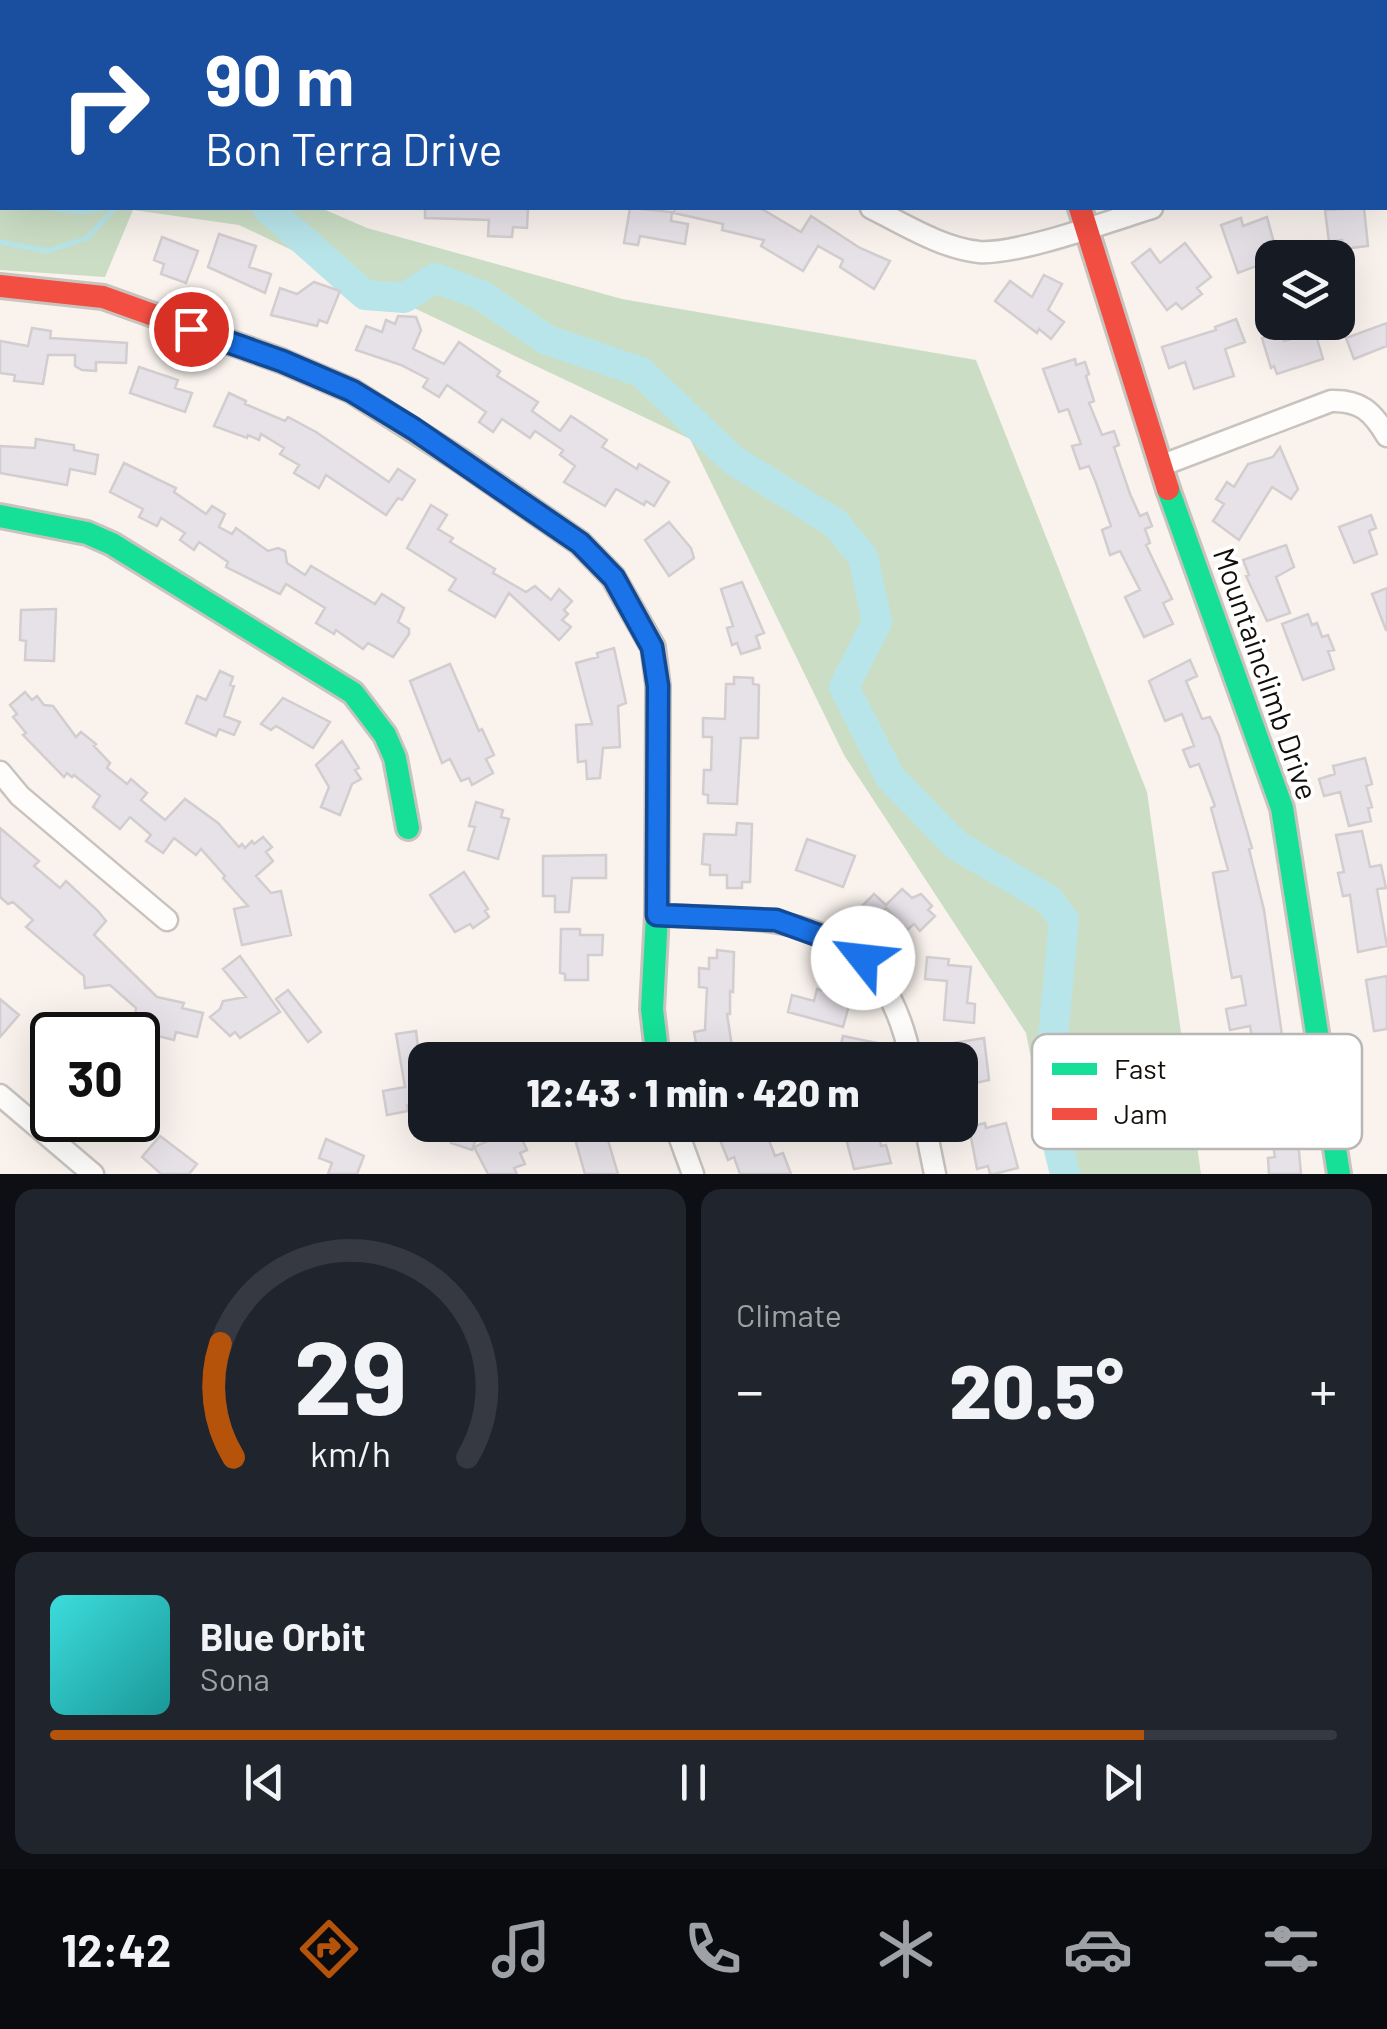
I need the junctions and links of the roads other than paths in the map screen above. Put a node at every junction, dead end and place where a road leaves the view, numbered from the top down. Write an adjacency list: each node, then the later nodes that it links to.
1 (875, 210): 3 (street)
2 (1138, 210): 3 (street)
3 (1083, 218): 6 (street, Mountainclimb Drive)
4 (0, 286): 10 (street)
5 (1387, 436): 6 (street)
6 (1160, 466): 12 (street, Mountainclimb Drive)
7 (0, 516): 9 (street)
8 (0, 772): 11 (street)
9 (408, 828)
10 (657, 915): 13 (street); 14 (street)
11 (167, 920)
12 (1317, 1034)
13 (656, 1042)
14 (908, 1042)
15 (0, 1095): 19 (street)
16 (681, 1142): 20 (street)
17 (928, 1142): 21 (street)
18 (1334, 1149): 22 (street, Mountainclimb Drive)
19 (92, 1174)
20 (693, 1174)
21 (935, 1174)
22 (1338, 1174)

